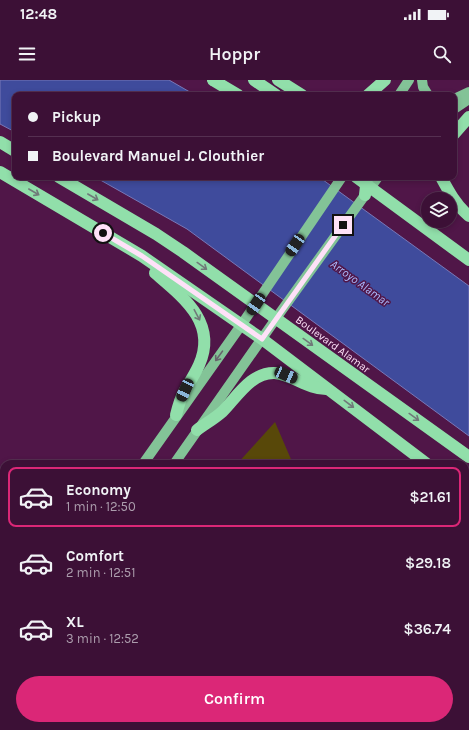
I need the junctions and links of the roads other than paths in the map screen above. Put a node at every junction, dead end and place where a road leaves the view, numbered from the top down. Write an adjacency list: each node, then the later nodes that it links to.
1 (213, 80): 7 (highway)
2 (254, 80): 8 (highway)
3 (278, 80): 9 (highway)
4 (385, 80): 10 (highway)
5 (409, 80): 11 (main road)
6 (422, 80): 12 (main road)
7 (233, 92)
8 (272, 92)
9 (297, 92)
10 (371, 92)
11 (401, 92)
12 (426, 92)
13 (469, 92): 14 (main road)
14 (457, 98)
15 (469, 99): 16 (main road)
16 (457, 107)
17 (469, 117): 18 (highway)
18 (457, 131)
19 (0, 142): 20 (highway)
20 (12, 149)
21 (0, 172): 22 (highway, one-way to 22)
22 (12, 179)
23 (14, 180): 31 (highway, one-way to 31)
24 (64, 180): 38 (highway, Boulevard Alamar, one-way to 38, bridge)
25 (340, 180): 33 (main road)
26 (360, 180): 32 (highway, bridge)
27 (372, 180): 29 (highway)
28 (443, 180): 30 (highway)
29 (363, 197): 34 (main road)
30 (469, 216)
31 (142, 256): 33 (highway); 36 (highway, one-way to 36)
32 (469, 260)
33 (242, 324): 34 (highway); 36 (main road, one-way to 36)
34 (262, 339): 35 (highway); 37 (main road)
35 (329, 389): 37 (highway); 41 (highway, one-way to 41)
36 (176, 415): 39 (main road)
37 (197, 430): 40 (main road)
38 (469, 457)
39 (146, 460)
40 (177, 460)
41 (423, 460)

